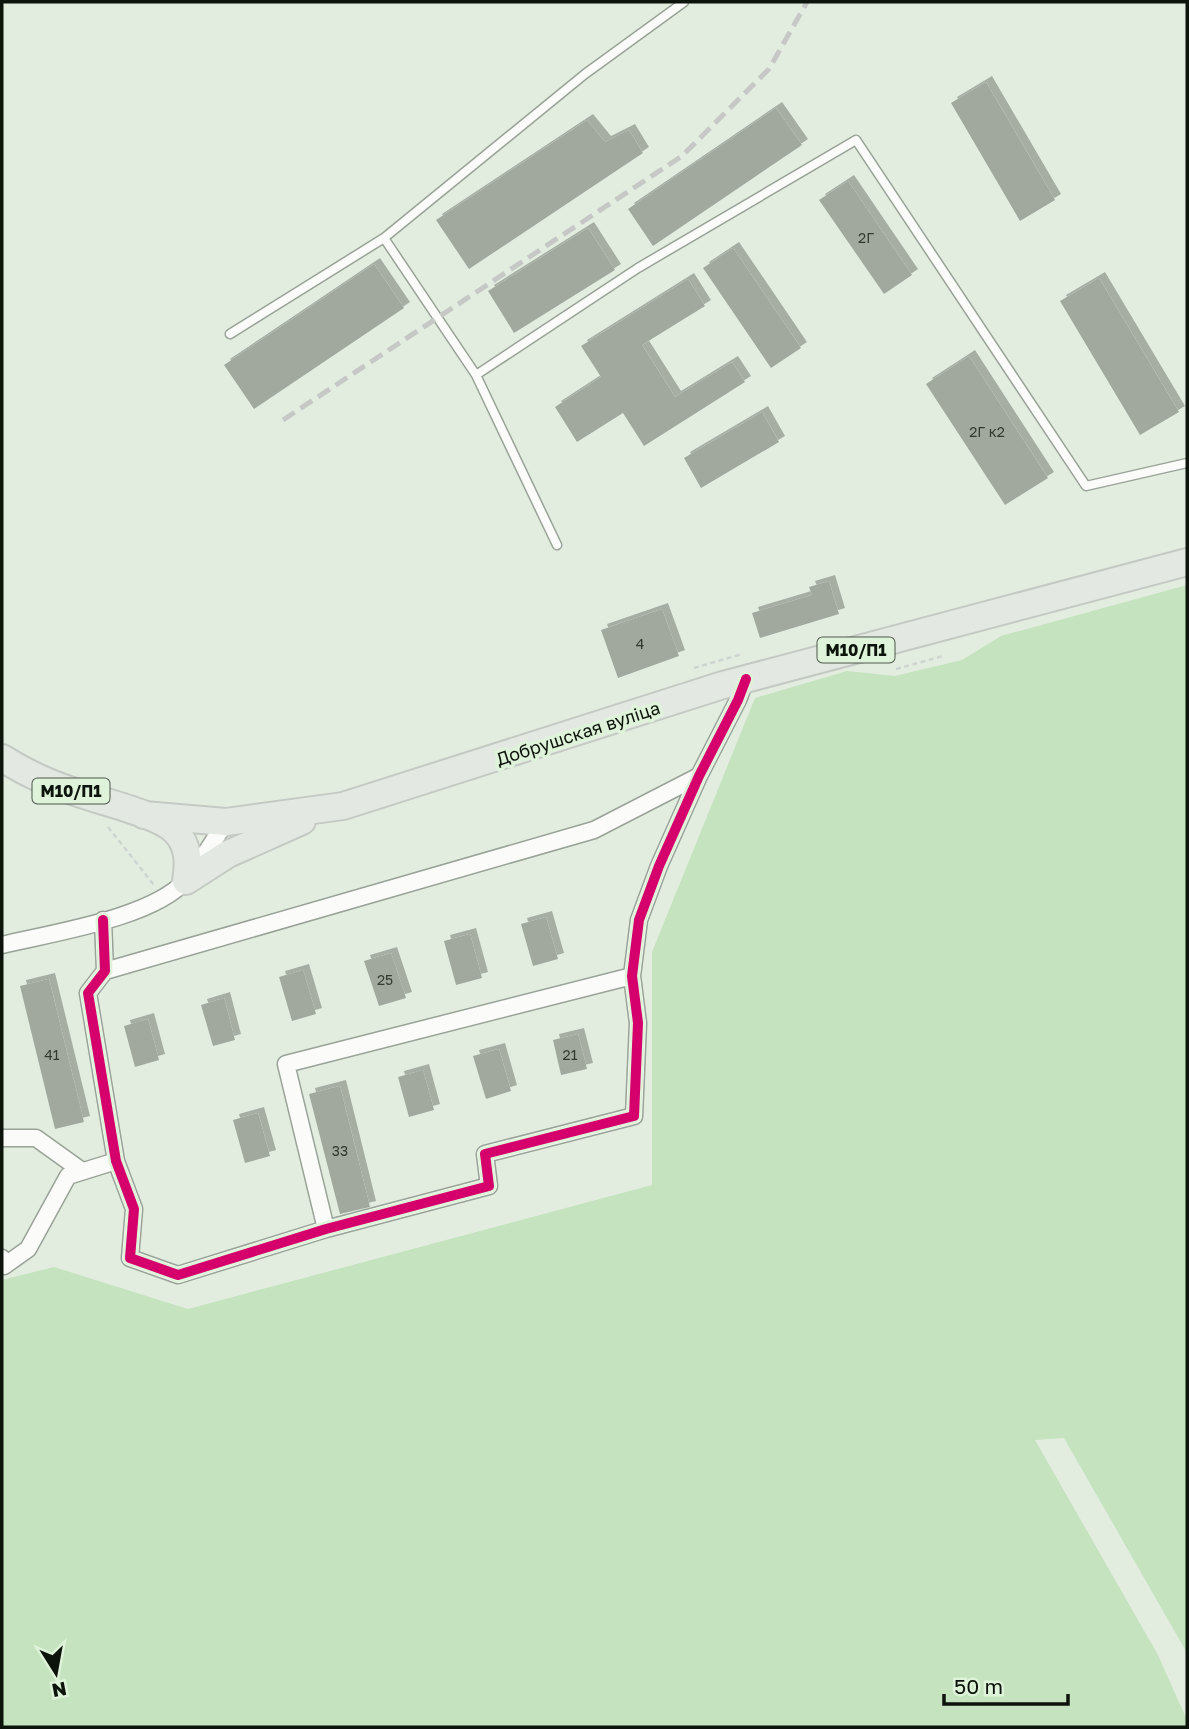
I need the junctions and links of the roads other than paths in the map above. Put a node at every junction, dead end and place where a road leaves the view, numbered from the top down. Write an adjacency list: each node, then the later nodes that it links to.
1 (684, 2): 2 (lane)
2 (384, 238): 3 (lane); 4 (lane)
3 (230, 334)
4 (476, 375): 5 (lane); 6 (lane)
5 (1187, 463)
6 (557, 545)
7 (1187, 562): 8 (main road, Добрушская вуліца / М10/П1)
8 (744, 667): 10 (street); 11 (main road, Добрушская вуліца / М10/П1)
9 (2, 758): 12 (main road, М10/П1)
10 (699, 776): 17 (street); 18 (street)
11 (343, 806): 13 (main road, Добрушская вуліца / М10/П1); 14 (main road)
12 (144, 815): 13 (main road, М10/П1); 14 (main road)
13 (226, 822): 14 (street)
14 (186, 881): 15 (street)
15 (103, 920): 16 (street); 17 (street)
16 (2, 946)
17 (105, 971): 20 (street)
18 (632, 976): 22 (street); 22 (street)
19 (2, 1138): 21 (street)
20 (116, 1161): 21 (street); 22 (street)
21 (82, 1171): 23 (street)
22 (326, 1230)
23 (2, 1258)

